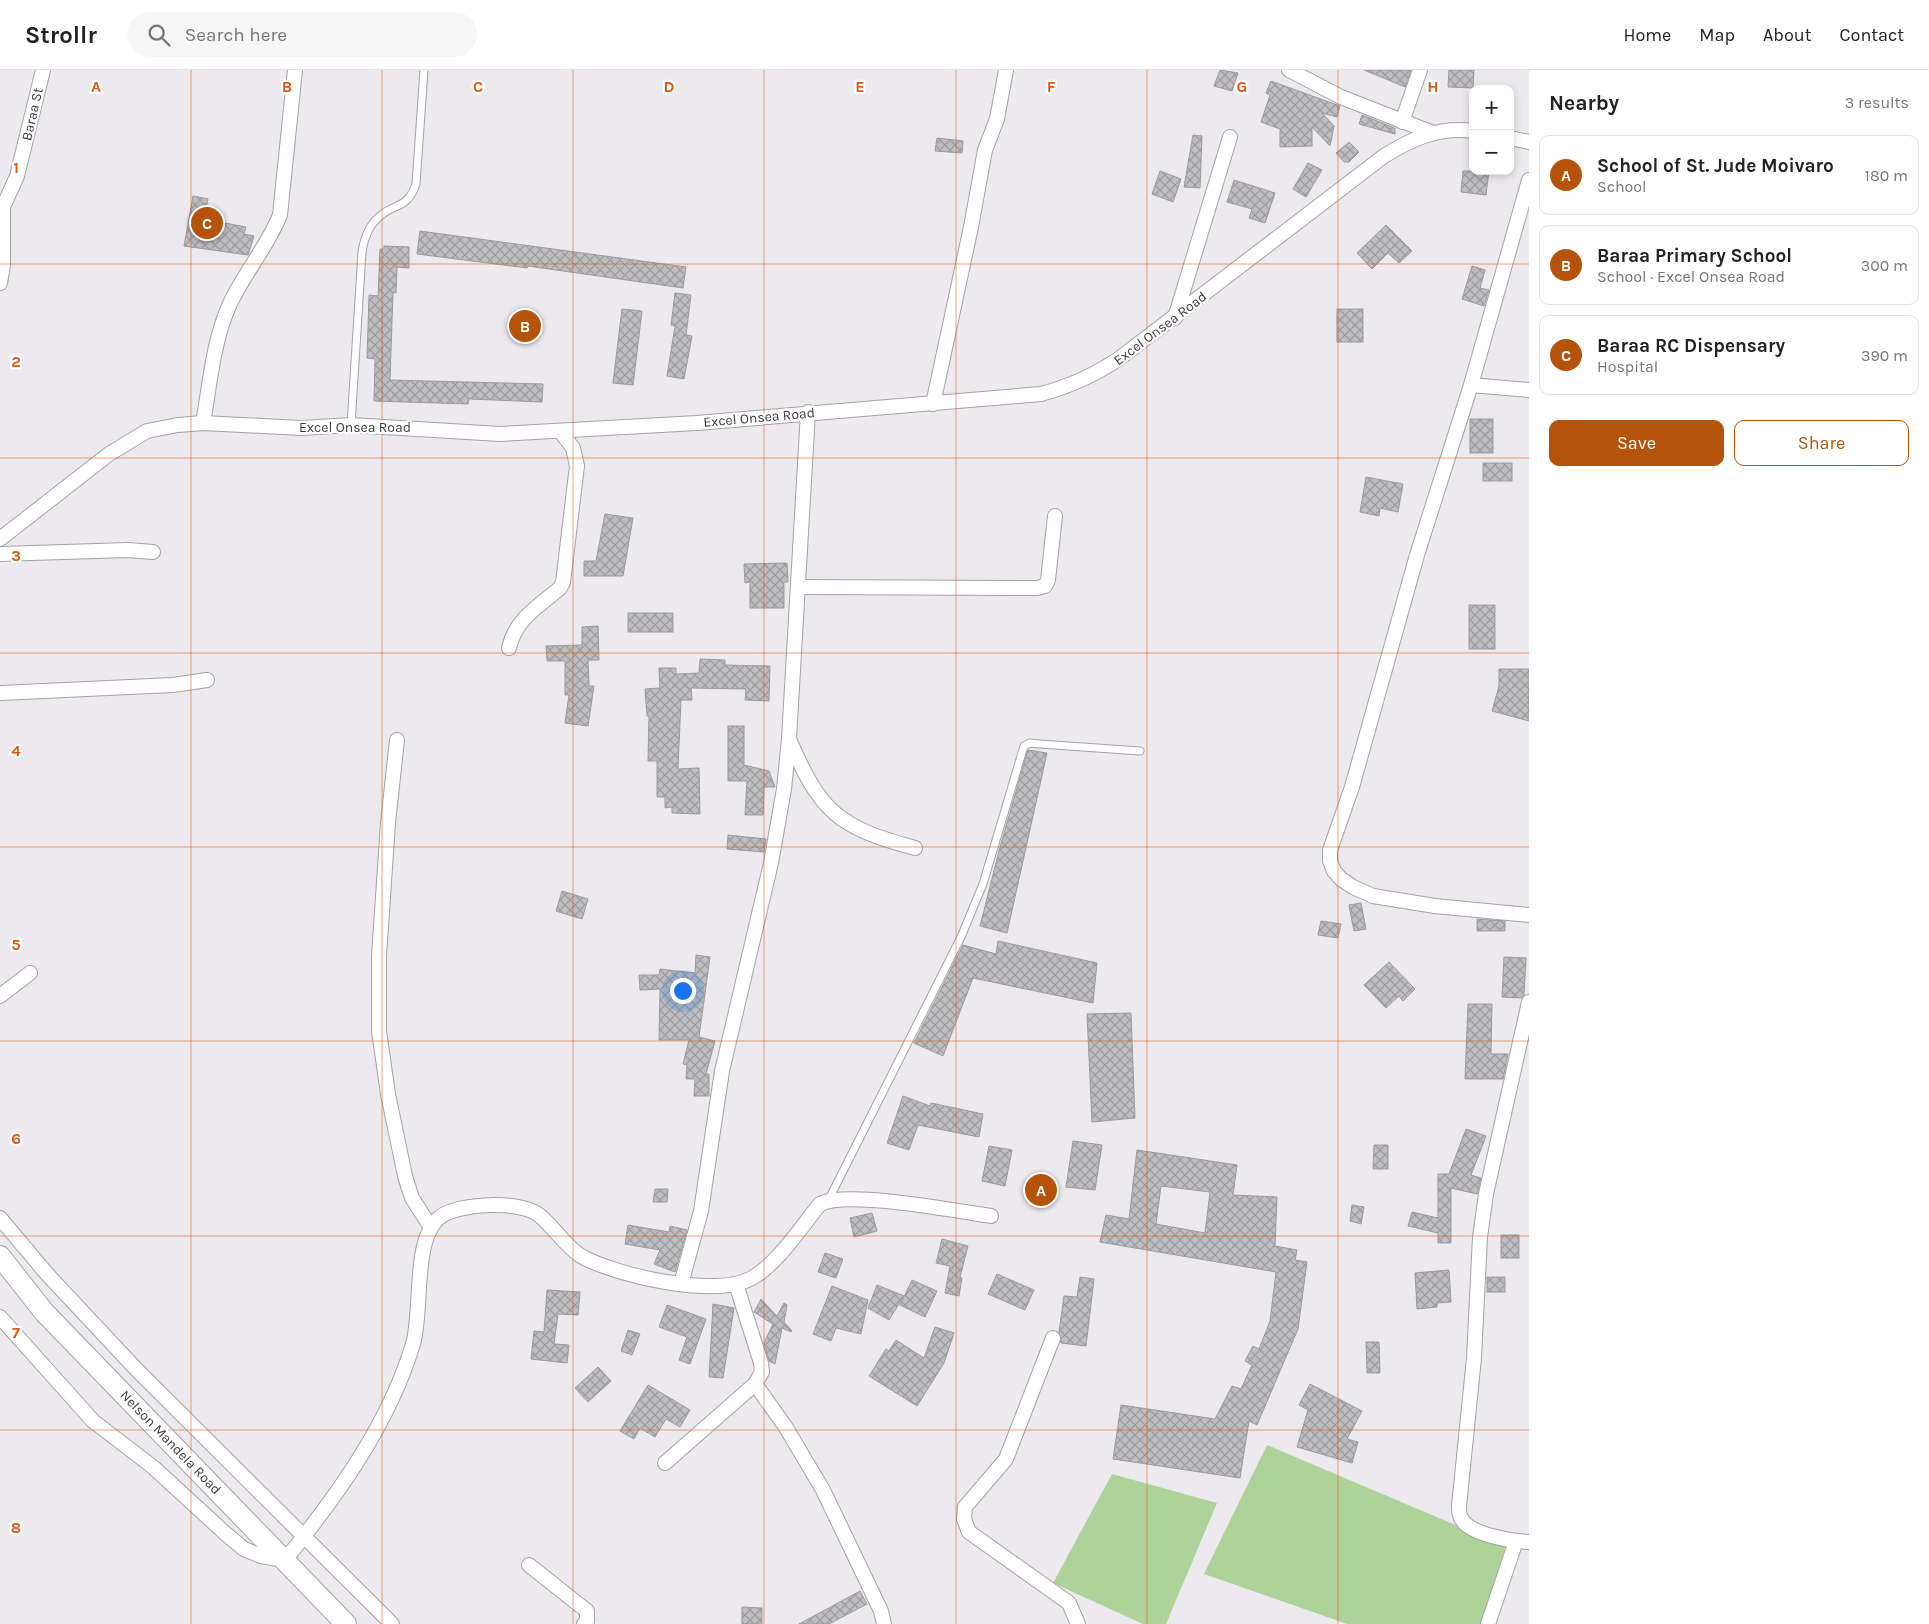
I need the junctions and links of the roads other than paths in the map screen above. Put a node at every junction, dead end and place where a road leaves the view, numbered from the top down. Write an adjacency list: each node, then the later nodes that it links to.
1 (42, 70): 14 (street, Baraa St)
2 (295, 70): 21 (street)
3 (424, 70): 22 (lane)
4 (1006, 70): 19 (street)
5 (1289, 70): 7 (street)
6 (1420, 70): 7 (street)
7 (1402, 122): 9 (street)
8 (1469, 131): 9 (street, Excel Onsea Road)
9 (1434, 133): 16 (street, Excel Onsea Road)
10 (1230, 137): 16 (street)
11 (1514, 139): 12 (street)
12 (1529, 142)
13 (1529, 180): 17 (street)
14 (1, 212): 15 (street)
15 (0, 283)
16 (1175, 318): 19 (street, Excel Onsea Road)
17 (1471, 385): 18 (street); 36 (street)
18 (1529, 390)
19 (933, 404): 20 (street, Excel Onsea Road)
20 (808, 412): 23 (street, Excel Onsea Road); 28 (street)
21 (203, 423): 22 (street, Excel Onsea Road); 25 (street, Excel Onsea Road)
22 (351, 425): 23 (street, Excel Onsea Road)
23 (560, 431): 29 (street)
24 (1055, 516): 28 (street)
25 (0, 539)
26 (153, 552): 27 (street)
27 (0, 554)
28 (798, 587): 32 (street)
29 (509, 648)
30 (207, 680): 31 (street)
31 (0, 693)
32 (789, 739): 35 (street); 45 (street)
33 (397, 740): 43 (street)
34 (1140, 751): 40 (lane)
35 (916, 848)
36 (1529, 915)
37 (30, 973): 38 (street)
38 (0, 996)
39 (1529, 1002): 52 (street)
40 (829, 1199): 41 (street); 46 (street)
41 (991, 1216)
42 (0, 1218): 51 (street)
43 (430, 1226): 45 (street); 51 (street)
44 (0, 1256): 53 (main road, Nelson Mandela Road)
45 (681, 1284): 46 (street)
46 (736, 1284): 49 (street)
47 (0, 1317): 53 (street)
48 (1053, 1338): 59 (street)
49 (756, 1384): 50 (street); 58 (street)
50 (666, 1463)
51 (304, 1537): 53 (street); 56 (street)
52 (1522, 1541): 60 (street)
53 (285, 1560): 55 (main road, Nelson Mandela Road)
54 (528, 1566): 57 (street)
55 (346, 1624)
56 (392, 1624)
57 (584, 1624)
58 (884, 1624)
59 (1078, 1624)
60 (1488, 1624)

